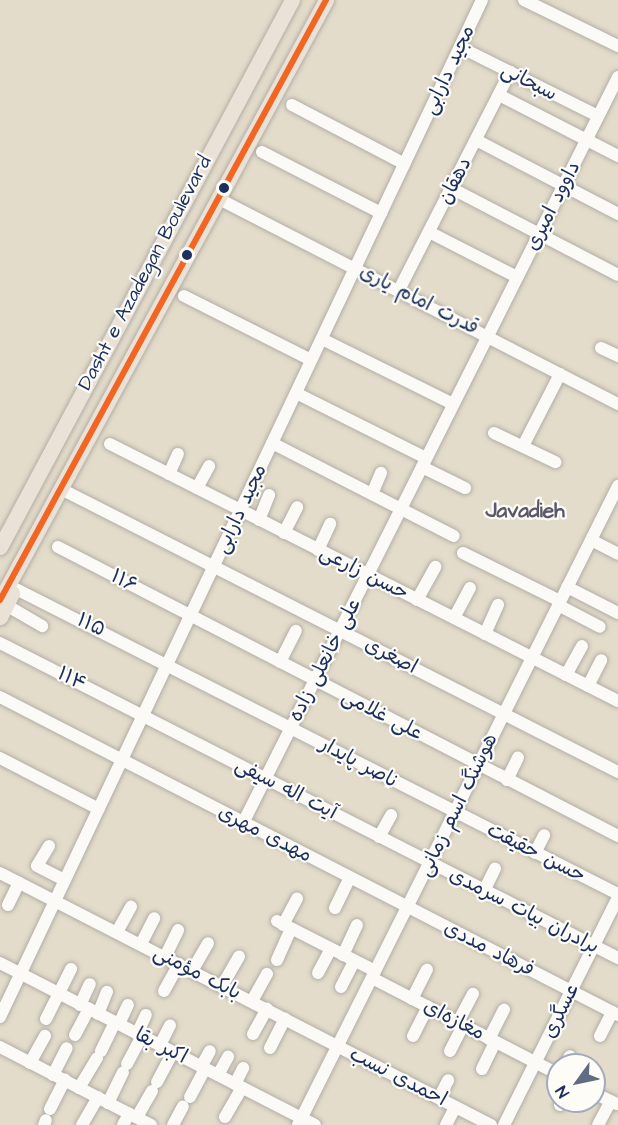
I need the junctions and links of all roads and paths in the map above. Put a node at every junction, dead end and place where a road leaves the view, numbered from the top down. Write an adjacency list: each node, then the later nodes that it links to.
1 (292, 0): 43 (main road, Dasht e Azadegan Boulevard)
2 (326, 0): 19 (main road, Dasht e Azadegan Boulevard)
3 (482, 0): 6 (street, مجید دارابی)
4 (524, 0): 5 (street)
5 (618, 46)
6 (460, 47): 7 (street, سبحانی); 16 (street, مجید دارابی)
7 (510, 72): 9 (street, دهقان); 11 (street, سبحانی)
8 (618, 77): 11 (street, داوود امیری)
9 (499, 95): 12 (street, دهقان); 13 (street)
10 (292, 105): 16 (street)
11 (598, 116): 13 (street, داوود امیری)
12 (476, 140): 17 (street); 18 (street, دهقان)
13 (586, 140): 15 (street); 17 (street, داوود امیری)
14 (262, 152): 20 (street)
15 (618, 156)
16 (405, 164): 20 (street, مجید دارابی)
17 (563, 186): 21 (street); 23 (street, داوود امیری)
18 (451, 188): 22 (street, دهقان); 23 (street)
19 (219, 199): 24 (street, قدرت امام یاری); 47 (main road, Dasht e Azadegan Boulevard)
20 (381, 213): 24 (street, مجید دارابی)
21 (618, 214)
22 (429, 232): 26 (street); 27 (street, دهقان)
23 (539, 234): 25 (street); 26 (street, داوود امیری)
24 (355, 268): 27 (street, قدرت امام یاری); 30 (street, مجید دارابی)
25 (618, 275)
26 (517, 277): 29 (street, داوود امیری)
27 (399, 290): 29 (street, قدرت امام یاری)
28 (184, 296): 33 (street)
29 (488, 335): 34 (street, قدرت امام یاری); 36 (street, علی خانعلی زاده)
30 (322, 339): 33 (street, مجید دارابی); 36 (street)
31 (601, 348): 32 (street)
32 (618, 356)
33 (311, 360): 35 (street, مجید دارابی)
34 (560, 374): 37 (street, قدرت امام یاری); 41 (street)
35 (296, 393): 39 (street, مجید دارابی); 44 (street)
36 (453, 404): 44 (street, علی خانعلی زاده)
37 (618, 404)
38 (494, 433): 41 (street)
39 (272, 443): 54 (street); 58 (street, مجید دارابی)
40 (110, 444): 49 (street, حسن زارعی)
41 (523, 446): 45 (street)
42 (178, 454): 49 (street)
43 (45, 459): 61 (main road); 65 (main road, Dasht e Azadegan Boulevard)
44 (424, 462): 52 (street); 57 (street, علی خانعلی زاده)
45 (555, 462)
46 (209, 465): 51 (street)
47 (71, 473): 53 (main road); 79 (main road, Dasht e Azadegan Boulevard)
48 (381, 473): 54 (street)
49 (169, 474): 51 (street, حسن زارعی)
50 (618, 487): 64 (street, هوشنگ اسم زمانی)
51 (197, 488): 58 (street, حسن زارعی)
52 (465, 488)
53 (63, 490): 70 (street, اصغری); 74 (main road)
54 (372, 494): 57 (street)
55 (269, 495): 59 (street)
56 (297, 507): 62 (street)
57 (401, 508): 63 (street); 72 (street, علی خانعلی زاده)
58 (240, 511): 59 (street, حسن زارعی); 70 (street, مجید دارابی)
59 (259, 520): 62 (street, حسن زارعی)
60 (330, 524): 67 (street)
61 (0, 528)
62 (284, 533): 67 (street, حسن زارعی)
63 (454, 536)
64 (591, 540): 69 (street); 73 (street, هوشنگ اسم زمانی)
65 (0, 547)
66 (58, 547): 81 (street, ۱۱۶)
67 (318, 550): 72 (street, حسن زارعی)
68 (463, 553): 77 (street)
69 (618, 554)
70 (214, 565): 81 (street, مجید دارابی); 85 (street, اصغری)
71 (435, 567): 76 (street)
72 (368, 575): 76 (street, حسن زارعی); 85 (street, علی خانعلی زاده)
73 (567, 587): 77 (street, هوشنگ اسم زمانی); 80 (street)
74 (14, 588): 79 (main road); 93 (street, ۱۱۵)
75 (470, 588): 82 (street)
76 (417, 600): 82 (street, حسن زارعی)
77 (559, 603): 84 (street); 90 (street, هوشنگ اسم زمانی)
78 (498, 605): 87 (street)
79 (2, 607): 83 (street)
80 (618, 613)
81 (191, 615): 92 (street, علی غلامی); 93 (street, مجید دارابی)
82 (454, 618): 87 (street, حسن زارعی)
83 (42, 626)
84 (600, 627)
85 (340, 630): 95 (street, علی خانعلی زاده); 99 (street, اصغری)
86 (296, 631): 92 (street)
87 (485, 634): 90 (street, حسن زارعی)
88 (0, 643): 100 (street, ۱۱۴)
89 (582, 646): 94 (street)
90 (532, 657): 94 (street, حسن زارعی); 99 (street, هوشنگ اسم زمانی)
91 (601, 660): 96 (street)
92 (280, 662): 95 (street, علی غلامی)
93 (168, 663): 100 (street, مجید دارابی); 101 (street, ناصر پایدار)
94 (566, 675): 96 (street, حسن زارعی)
95 (315, 680): 101 (street, علی خانعلی زاده); 105 (street, علی غلامی)
96 (588, 686): 98 (street, حسن زارعی)
97 (0, 698): 104 (street, مهدی مهری)
98 (618, 701)
99 (503, 714): 105 (street, هوشنگ اسم زمانی); 106 (street, اصغری)
100 (143, 715): 104 (street, مجید دارابی); 107 (street, آیت اله سیفی)
101 (291, 727): 107 (street, علی خانعلی زاده); 110 (street, ناصر پایدار)
102 (518, 756): 108 (street)
103 (0, 758): 109 (street)
104 (122, 761): 109 (street, مجید دارابی); 112 (street, مهدی مهری)
105 (478, 765): 108 (street, علی غلامی); 110 (street, هوشنگ اسم زمانی)
106 (618, 772)
107 (265, 778): 112 (street, علی خانعلی زاده); 115 (street, آیت اله سیفی)
108 (507, 780): 114 (street, علی غلامی)
109 (99, 809): 122 (street, مجید دارابی)
110 (455, 813): 117 (street, حسن حقیقت); 118 (street, هوشنگ اسم زمانی)
111 (391, 815): 115 (street)
112 (243, 823): 121 (street, مهدی مهری)
113 (544, 835): 117 (street)
114 (618, 836)
115 (379, 837): 118 (street, آیت اله سیفی)
116 (49, 846): 122 (street)
117 (535, 853): 125 (street, حسن حقیقت)
118 (429, 863): 124 (street, برادران بیات سرمدی); 130 (street, هوشنگ اسم زمانی)
119 (495, 868): 124 (street)
120 (0, 873): 123 (street, بابک مؤمنی)
121 (350, 877): 130 (street, مهدی مهری); 131 (street)
122 (65, 880): 127 (street, مجید دارابی)
123 (19, 882): 127 (street, بابک مؤمنی); 128 (street)
124 (484, 891): 139 (street, برادران بیات سرمدی)
125 (618, 895): 139 (street, عسگری)
126 (297, 899): 133 (street)
127 (56, 900): 136 (street, بابک مؤمنی); 152 (street, مجید دارابی)
128 (8, 905)
129 (130, 907): 136 (street)
130 (408, 907): 154 (street, هوشنگ اسم زمانی); 158 (street, فرهاد مددی)
131 (335, 908)
132 (154, 918): 138 (street)
133 (284, 925): 140 (street, مغازه‌ای); 145 (street)
134 (357, 925): 143 (street)
135 (178, 930): 141 (street)
136 (117, 932): 138 (street, بابک مؤمنی)
137 (208, 943): 150 (street)
138 (141, 944): 141 (street, بابک مؤمنی)
139 (593, 946): 144 (street, برادران بیات سرمدی); 158 (street, عسگری)
140 (331, 949): 143 (street, مغازه‌ای); 151 (street)
141 (165, 957): 147 (street, بابک مؤمنی)
142 (239, 957): 156 (street)
143 (349, 958): 154 (street, مغازه‌ای); 157 (street)
144 (618, 958)
145 (277, 960)
146 (0, 963): 152 (street, اکبر بقا)
147 (179, 964): 150 (street, بابک مؤمنی); 159 (street)
148 (71, 969): 161 (street)
149 (428, 970): 163 (street)
150 (192, 971): 156 (street, بابک مؤمنی)
151 (318, 973)
152 (21, 974): 161 (street, اکبر بقا); 172 (street, مجید دارابی)
153 (267, 974): 164 (street)
154 (374, 975): 163 (street, مغازه‌ای); 186 (street, هوشنگ اسم زمانی)
155 (90, 984): 167 (street)
156 (222, 986): 164 (street, بابک مؤمنی)
157 (341, 987)
158 (571, 990): 170 (street, فرهاد مددی); 194 (street, عسگری)
159 (164, 991)
160 (107, 992): 167 (street)
161 (58, 993): 167 (street, اکبر بقا); 173 (street)
162 (473, 994): 176 (street)
163 (412, 999): 166 (street, مغازه‌ای)
164 (252, 1001): 168 (street, بابک مؤمنی)
165 (128, 1005): 175 (street)
166 (428, 1007): 176 (street, مغازه‌ای); 182 (street)
167 (89, 1009): 175 (street, اکبر بقا); 179 (street)
168 (267, 1009): 174 (street, بابک مؤمنی); 178 (street)
169 (504, 1010): 184 (street)
170 (615, 1014): 183 (street)
171 (146, 1016): 180 (street)
172 (0, 1017)
173 (46, 1018)
174 (285, 1019): 186 (street, بابک مؤمنی); 189 (street)
175 (117, 1024): 180 (street, اکبر بقا); 204 (street)
176 (460, 1024): 184 (street, مغازه‌ای); 192 (street)
177 (170, 1025): 185 (street)
178 (253, 1034)
179 (75, 1035)
180 (139, 1035): 185 (street, اکبر بقا); 206 (street)
181 (45, 1036): 195 (street)
182 (413, 1036)
183 (600, 1036)
184 (492, 1040): 194 (street, مغازه‌ای); 199 (street)
185 (160, 1045): 191 (street, اکبر بقا)
186 (338, 1046): 205 (street, احمدی نسب); 212 (street, هوشنگ اسم زمانی)
187 (0, 1047): 195 (street)
188 (67, 1048): 201 (street)
189 (270, 1048)
190 (210, 1051): 196 (street)
191 (173, 1052): 196 (street, اکبر بقا); 211 (street)
192 (450, 1052)
193 (228, 1058): 200 (street)
194 (535, 1062): 198 (street, مغازه‌ای); 218 (street, عسگری)
195 (30, 1063): 201 (street)
196 (203, 1068): 200 (street, اکبر بقا); 214 (street)
197 (243, 1068): 203 (street)
198 (546, 1068)
199 (483, 1069)
200 (218, 1075): 203 (street, اکبر بقا)
201 (59, 1077): 204 (street); 210 (street)
202 (448, 1080): 205 (street)
203 (239, 1086): 209 (street); 212 (street, اکبر بقا)
204 (79, 1088): 206 (street)
205 (439, 1098): 208 (street, احمدی نسب)
206 (103, 1100): 211 (street); 213 (street)
207 (615, 1103): 219 (street)
208 (455, 1107): 216 (street); 217 (street, احمدی نسب)
209 (225, 1117)
210 (47, 1118)
211 (139, 1121)
212 (300, 1122): 215 (street, اکبر بقا)
213 (82, 1125)
214 (173, 1125)
215 (315, 1125)
216 (446, 1125)
217 (491, 1125)
218 (504, 1125)
219 (598, 1125)

